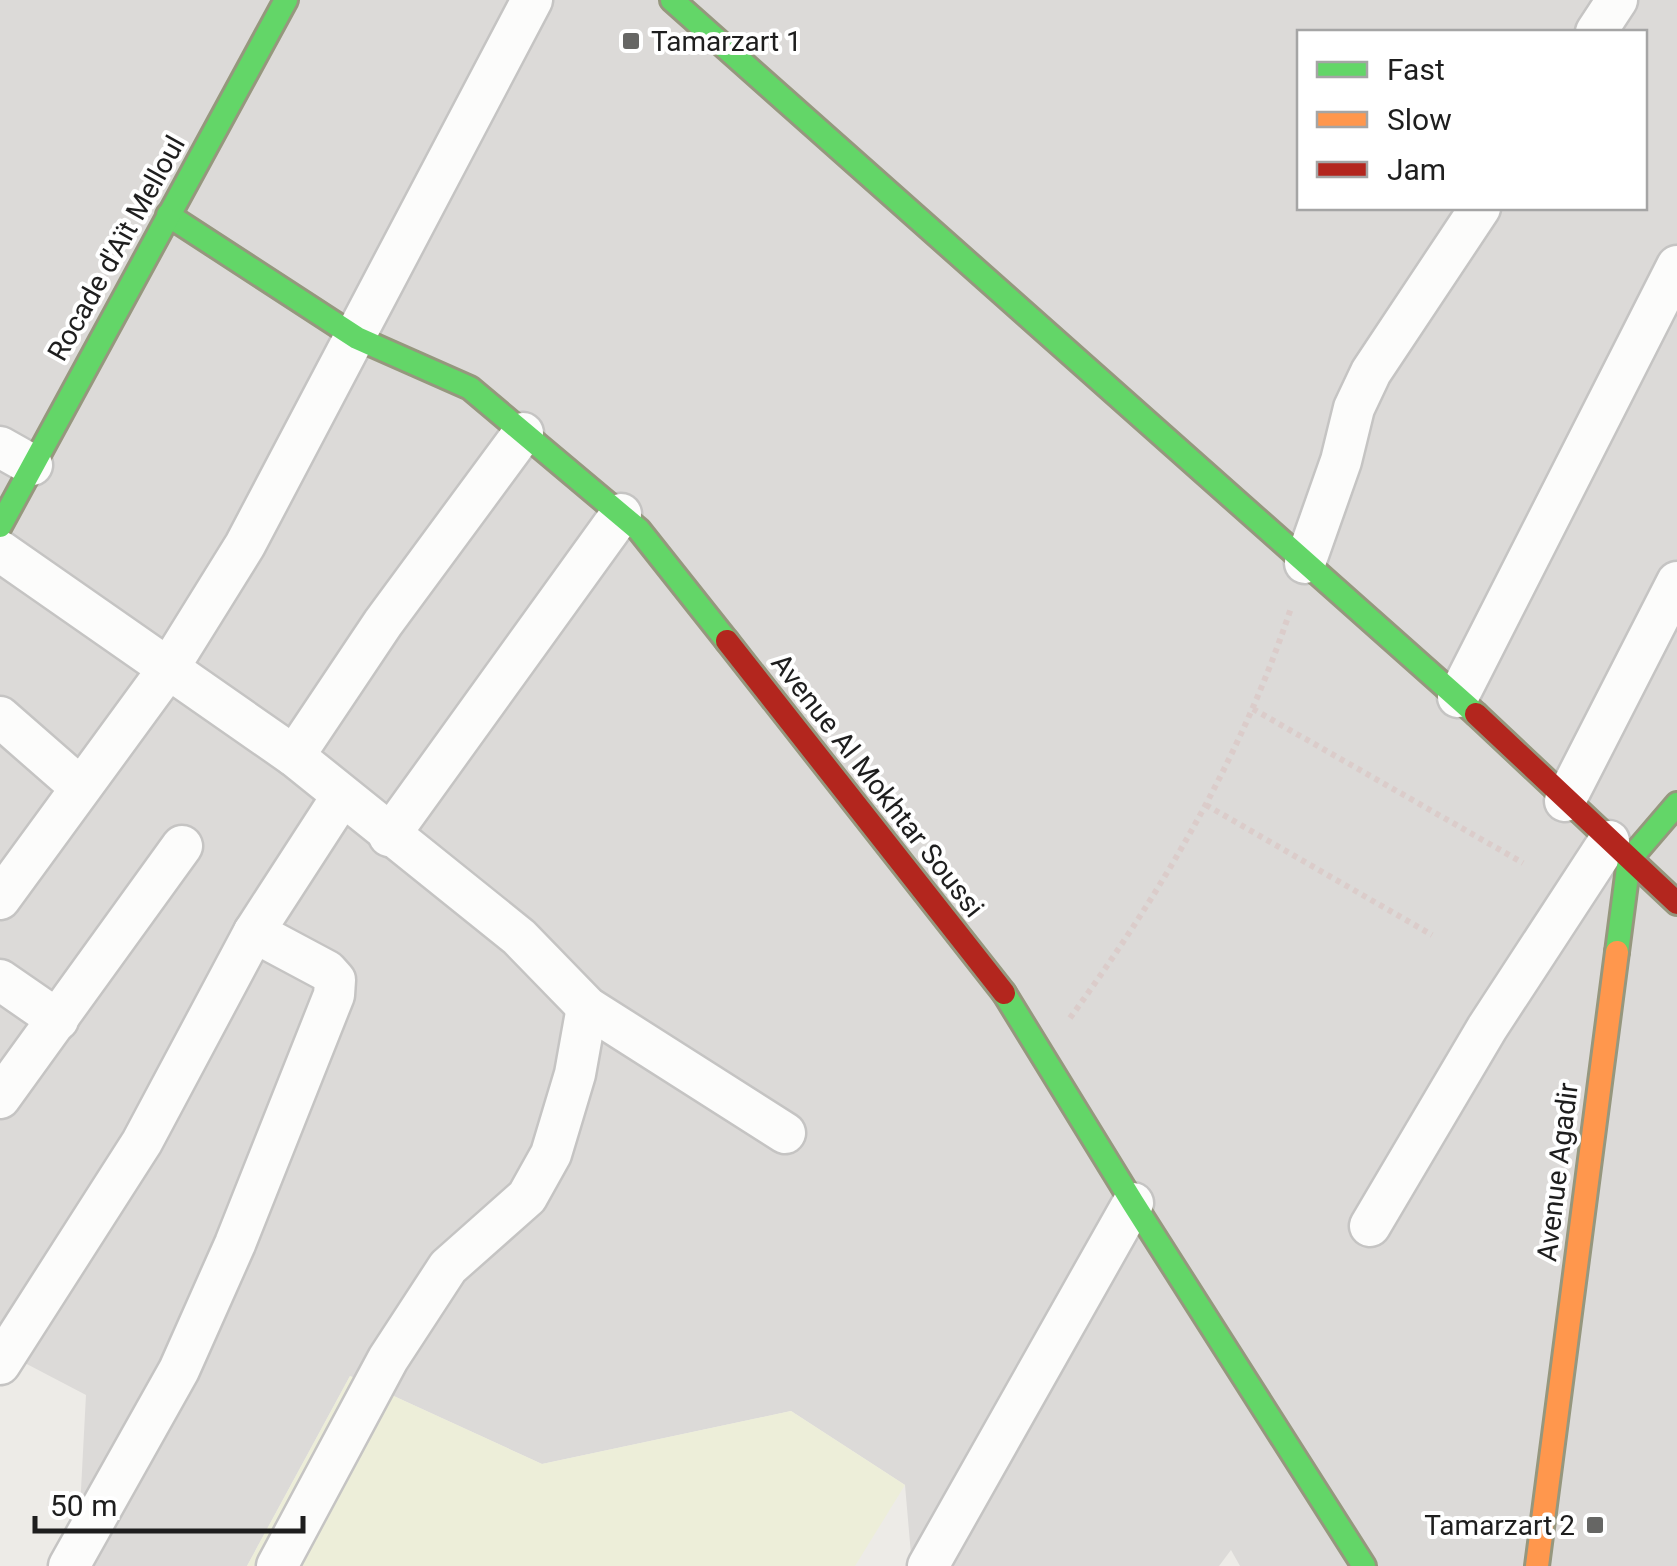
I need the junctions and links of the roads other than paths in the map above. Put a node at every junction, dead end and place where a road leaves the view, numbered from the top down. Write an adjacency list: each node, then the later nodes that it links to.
1 (286, 0): 7 (street, Rocade d'Aït Melloul)
2 (532, 0): 9 (street)
3 (672, 0): 15 (street)
4 (1617, 0): 5 (street)
5 (1597, 30)
6 (1479, 210): 15 (street)
7 (168, 215): 9 (street, Avenue Al Mokhtar Soussi); 11 (street, Rocade d'Aït Melloul)
8 (1677, 266): 18 (street)
9 (357, 338): 10 (street, Avenue Al Mokhtar Soussi); 17 (street)
10 (523, 433): 12 (street, Avenue Al Mokhtar Soussi); 20 (street)
11 (16, 456): 13 (street, Rocade d'Aït Melloul)
12 (621, 514): 25 (street); 36 (street, Avenue Al Mokhtar Soussi)
13 (0, 526)
14 (0, 551): 17 (street)
15 (1305, 563): 18 (street)
16 (1677, 582): 23 (street)
17 (168, 669): 20 (street); 21 (street)
18 (1458, 697): 23 (street)
19 (0, 716): 21 (street)
20 (294, 756): 22 (street)
21 (80, 787): 28 (street)
22 (342, 796): 25 (street); 30 (street)
23 (1566, 801): 27 (street)
24 (1677, 804): 27 (street)
25 (390, 836): 32 (street)
26 (182, 846): 33 (street)
27 (1619, 851): 29 (street); 37 (street); 43 (street, Avenue Agadir)
28 (0, 899)
29 (1677, 903)
30 (254, 932): 38 (street); 39 (street)
31 (0, 980): 33 (street)
32 (588, 1006): 35 (street); 40 (street)
33 (58, 1020): 34 (street)
34 (0, 1098)
35 (785, 1133)
36 (1133, 1203): 41 (street); 42 (street, Avenue Al Mokhtar Soussi)
37 (1370, 1226)
38 (4, 1343)
39 (68, 1566)
40 (277, 1566)
41 (928, 1566)
42 (1364, 1566)
43 (1537, 1566)

